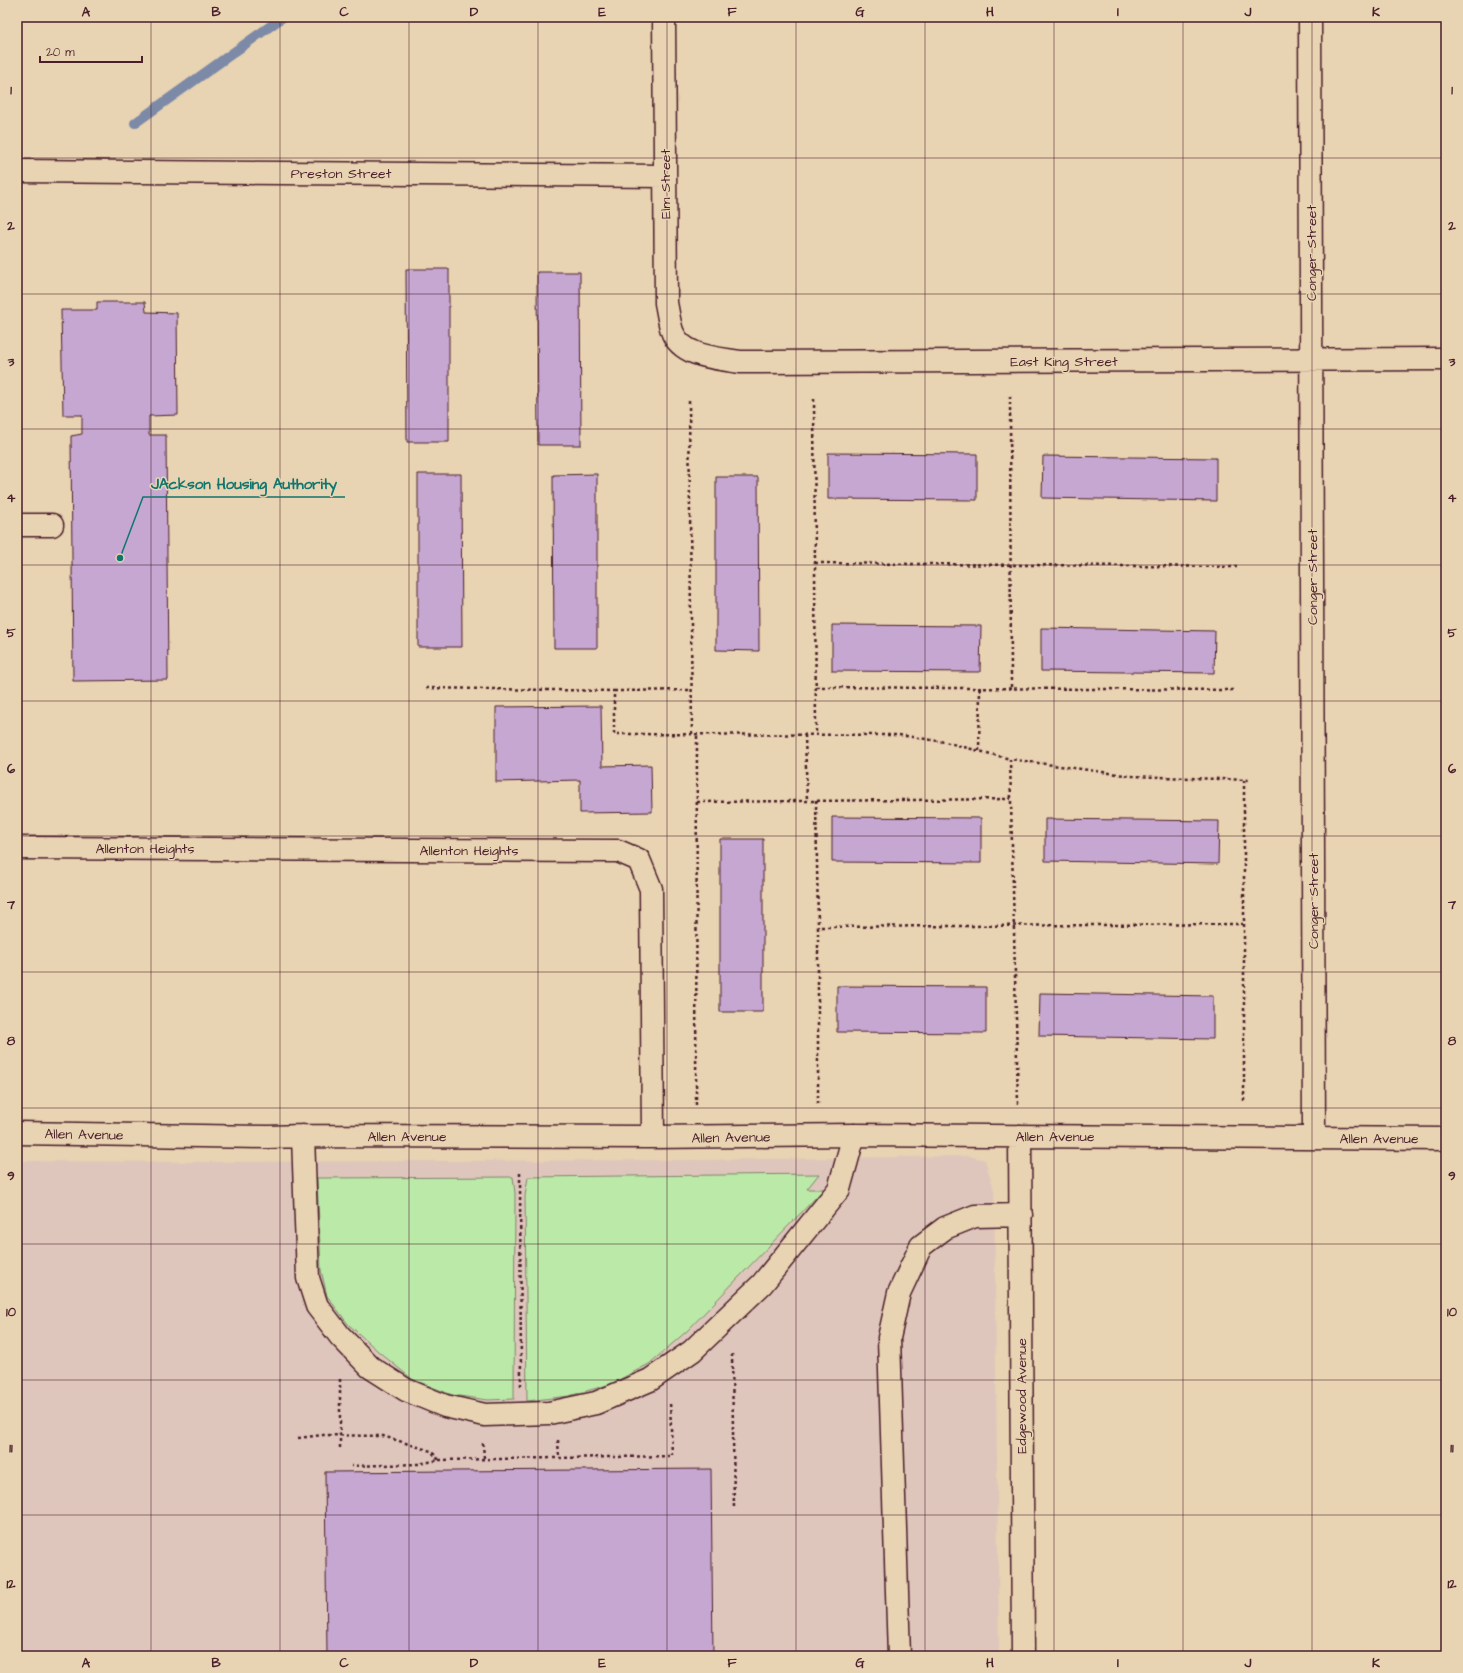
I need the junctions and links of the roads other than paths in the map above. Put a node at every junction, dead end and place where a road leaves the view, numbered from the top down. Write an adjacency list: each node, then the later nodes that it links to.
1 (664, 17): 4 (street, Elm Street)
2 (1310, 17): 7 (street, Conger Street)
3 (17, 171): 4 (street, Preston Street)
4 (665, 176): 5 (street, Elm Street)
5 (684, 347): 7 (street, East King Street)
6 (1446, 359): 7 (street, East King Street)
7 (1311, 360): 16 (street, Conger Street)
8 (17, 525): 9 (street)
9 (52, 525)
10 (17, 848): 15 (street, Allenton Heights)
11 (17, 1133): 13 (street, Allen Avenue)
12 (854, 1135): 13 (street); 14 (street, Allen Avenue); 15 (street, Allen Avenue)
13 (303, 1136): 15 (street, Allen Avenue)
14 (1020, 1136): 16 (street, Allen Avenue); 18 (street, Edgewood Avenue)
15 (653, 1137)
16 (1314, 1138): 17 (street, Allen Avenue)
17 (1446, 1139)
18 (1020, 1215): 19 (street); 20 (street, Edgewood Avenue)
19 (899, 1656)
20 (1023, 1656)

